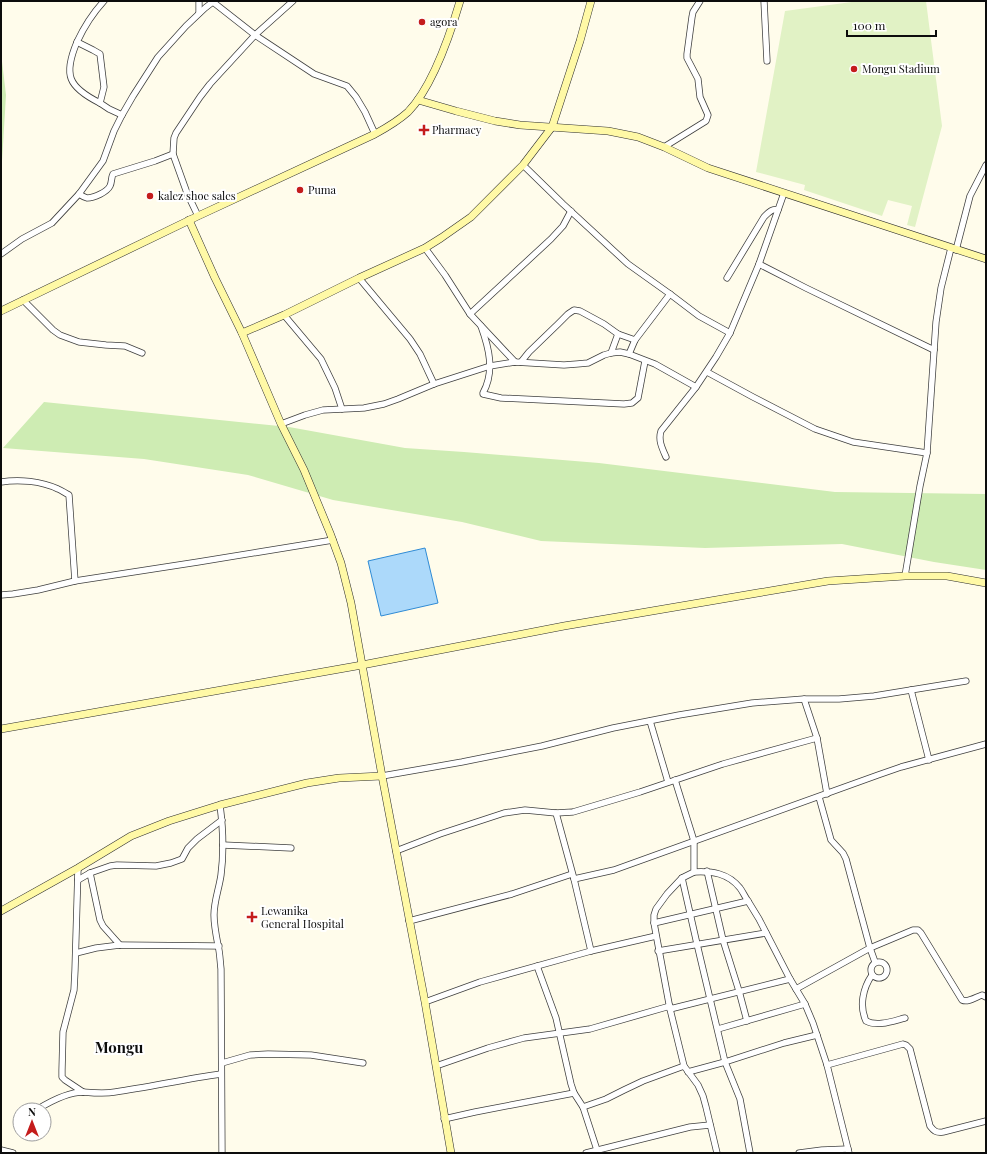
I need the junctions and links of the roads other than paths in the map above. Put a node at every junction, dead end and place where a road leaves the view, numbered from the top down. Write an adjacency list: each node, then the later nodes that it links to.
1 (104, 1): 11 (street)
2 (199, 1): 9 (street)
3 (213, 1): 9 (street); 10 (street)
4 (293, 1): 10 (street)
5 (460, 1): 13 (street)
6 (591, 1): 16 (street)
7 (700, 1): 18 (street)
8 (764, 1): 12 (street)
9 (199, 13): 15 (street)
10 (255, 35): 17 (street); 19 (street)
11 (78, 42): 14 (street); 14 (street)
12 (767, 61)
13 (418, 100): 16 (street); 17 (street)
14 (100, 103): 15 (street)
15 (122, 115): 23 (street)
16 (552, 127): 18 (street); 20 (street)
17 (375, 134): 26 (street)
18 (664, 147): 22 (street)
19 (173, 154): 23 (street); 26 (street)
20 (523, 165): 25 (street); 28 (street)
21 (986, 165): 29 (street)
22 (784, 193): 24 (street); 29 (street)
23 (78, 194): 30 (street)
24 (778, 210): 32 (street); 34 (street)
25 (571, 211): 35 (street); 38 (street)
26 (198, 216): 27 (street)
27 (189, 220): 36 (street); 41 (street)
28 (425, 248): 33 (street); 38 (street)
29 (953, 249): 31 (street); 45 (street)
30 (1, 254)
31 (986, 259)
32 (759, 264): 42 (street); 45 (street)
33 (359, 278): 39 (street); 53 (street)
34 (727, 278)
35 (670, 294): 42 (street); 44 (street)
36 (23, 300): 37 (street); 46 (street)
37 (1, 310)
38 (470, 314): 40 (street)
39 (284, 315): 41 (street); 55 (street)
40 (481, 326): 50 (street); 51 (street)
41 (242, 333): 56 (street)
42 (730, 333): 52 (street)
43 (618, 334): 44 (street); 47 (street); 50 (street)
44 (635, 340): 48 (street)
45 (934, 350): 57 (street)
46 (142, 353)
47 (612, 353): 48 (street); 50 (street)
48 (629, 354): 49 (street)
49 (645, 361): 51 (street); 54 (street)
50 (518, 362): 51 (street)
51 (490, 366): 53 (street)
52 (706, 372): 54 (street); 57 (street)
53 (434, 384): 55 (street)
54 (696, 387): 58 (street)
55 (342, 409): 56 (street)
56 (281, 424): 60 (street)
57 (927, 453): 61 (street)
58 (666, 457)
59 (1, 482): 62 (street)
60 (333, 540): 62 (street); 65 (street)
61 (905, 576): 63 (street); 65 (street)
62 (74, 580): 64 (street)
63 (986, 583)
64 (1, 594)
65 (362, 665): 70 (street); 74 (street)
66 (966, 681): 67 (street)
67 (911, 690): 68 (street); 73 (street)
68 (804, 699): 69 (street); 71 (street)
69 (650, 720): 74 (street); 76 (street)
70 (1, 729)
71 (816, 738): 75 (street); 77 (street)
72 (986, 744): 73 (street)
73 (929, 760): 77 (street)
74 (382, 776): 79 (street); 85 (street)
75 (675, 780): 76 (street); 82 (street)
76 (668, 782): 80 (street)
77 (827, 794): 78 (street)
78 (819, 797): 82 (street); 105 (street)
79 (220, 805): 81 (street); 86 (street)
80 (556, 813): 85 (street); 90 (street)
81 (222, 820): 83 (street); 89 (street)
82 (694, 841): 88 (street); 90 (street)
83 (223, 845): 84 (street); 104 (street)
84 (291, 848)
85 (396, 851): 97 (street)
86 (78, 868): 92 (street); 95 (street)
87 (707, 871): 88 (street); 93 (street); 94 (street)
88 (694, 872): 91 (street)
89 (90, 873): 92 (street); 103 (street)
90 (573, 876): 97 (street); 106 (street)
91 (682, 878): 96 (street); 98 (street)
92 (78, 880): 108 (street)
93 (748, 901): 94 (street); 99 (street)
94 (716, 908): 96 (street); 101 (street)
95 (1, 911)
96 (690, 915): 98 (street); 102 (street)
97 (409, 921): 117 (street)
98 (654, 923): 100 (street)
99 (766, 932): 101 (street); 112 (street)
100 (656, 936): 106 (street); 107 (street)
101 (723, 940): 102 (street); 114 (street)
102 (697, 944): 107 (street); 116 (street)
103 (120, 945): 104 (street); 108 (street)
104 (219, 946): 126 (street)
105 (870, 948): 109 (street); 113 (street); 115 (street)
106 (591, 951): 110 (street)
107 (658, 951): 119 (street)
108 (76, 952): 133 (street)
109 (875, 962): 111 (street); 111 (street)
110 (537, 966): 117 (street); 123 (street)
111 (872, 975): 120 (street)
112 (790, 979): 113 (street); 114 (street)
113 (796, 989): 118 (street)
114 (739, 991): 116 (street); 121 (street)
115 (986, 997)
116 (710, 999): 119 (street); 122 (street)
117 (424, 1002): 129 (street)
118 (805, 1004): 121 (street); 124 (street)
119 (670, 1008): 123 (street); 130 (street)
120 (905, 1018)
121 (747, 1021): 122 (street)
122 (718, 1029): 125 (street)
123 (560, 1033): 129 (street); 134 (street)
124 (817, 1035): 125 (street); 128 (street)
125 (725, 1062): 131 (street); 148 (street)
126 (222, 1063): 127 (street); 132 (street)
127 (363, 1063)
128 (827, 1065): 138 (street); 142 (street)
129 (436, 1066): 137 (street)
130 (684, 1066): 131 (street); 136 (street)
131 (688, 1072): 139 (street)
132 (221, 1074): 133 (street); 144 (street)
133 (83, 1092): 135 (street)
134 (574, 1093): 136 (street); 137 (street)
135 (50, 1102)
136 (583, 1107): 141 (street)
137 (444, 1119): 145 (street)
138 (986, 1121)
139 (710, 1125): 141 (street); 147 (street)
140 (1, 1150): 143 (street)
141 (596, 1150): 146 (street)
142 (848, 1151): 149 (street)
143 (13, 1153)
144 (222, 1153)
145 (451, 1153)
146 (586, 1153)
147 (717, 1153)
148 (750, 1153)
149 (799, 1153)

